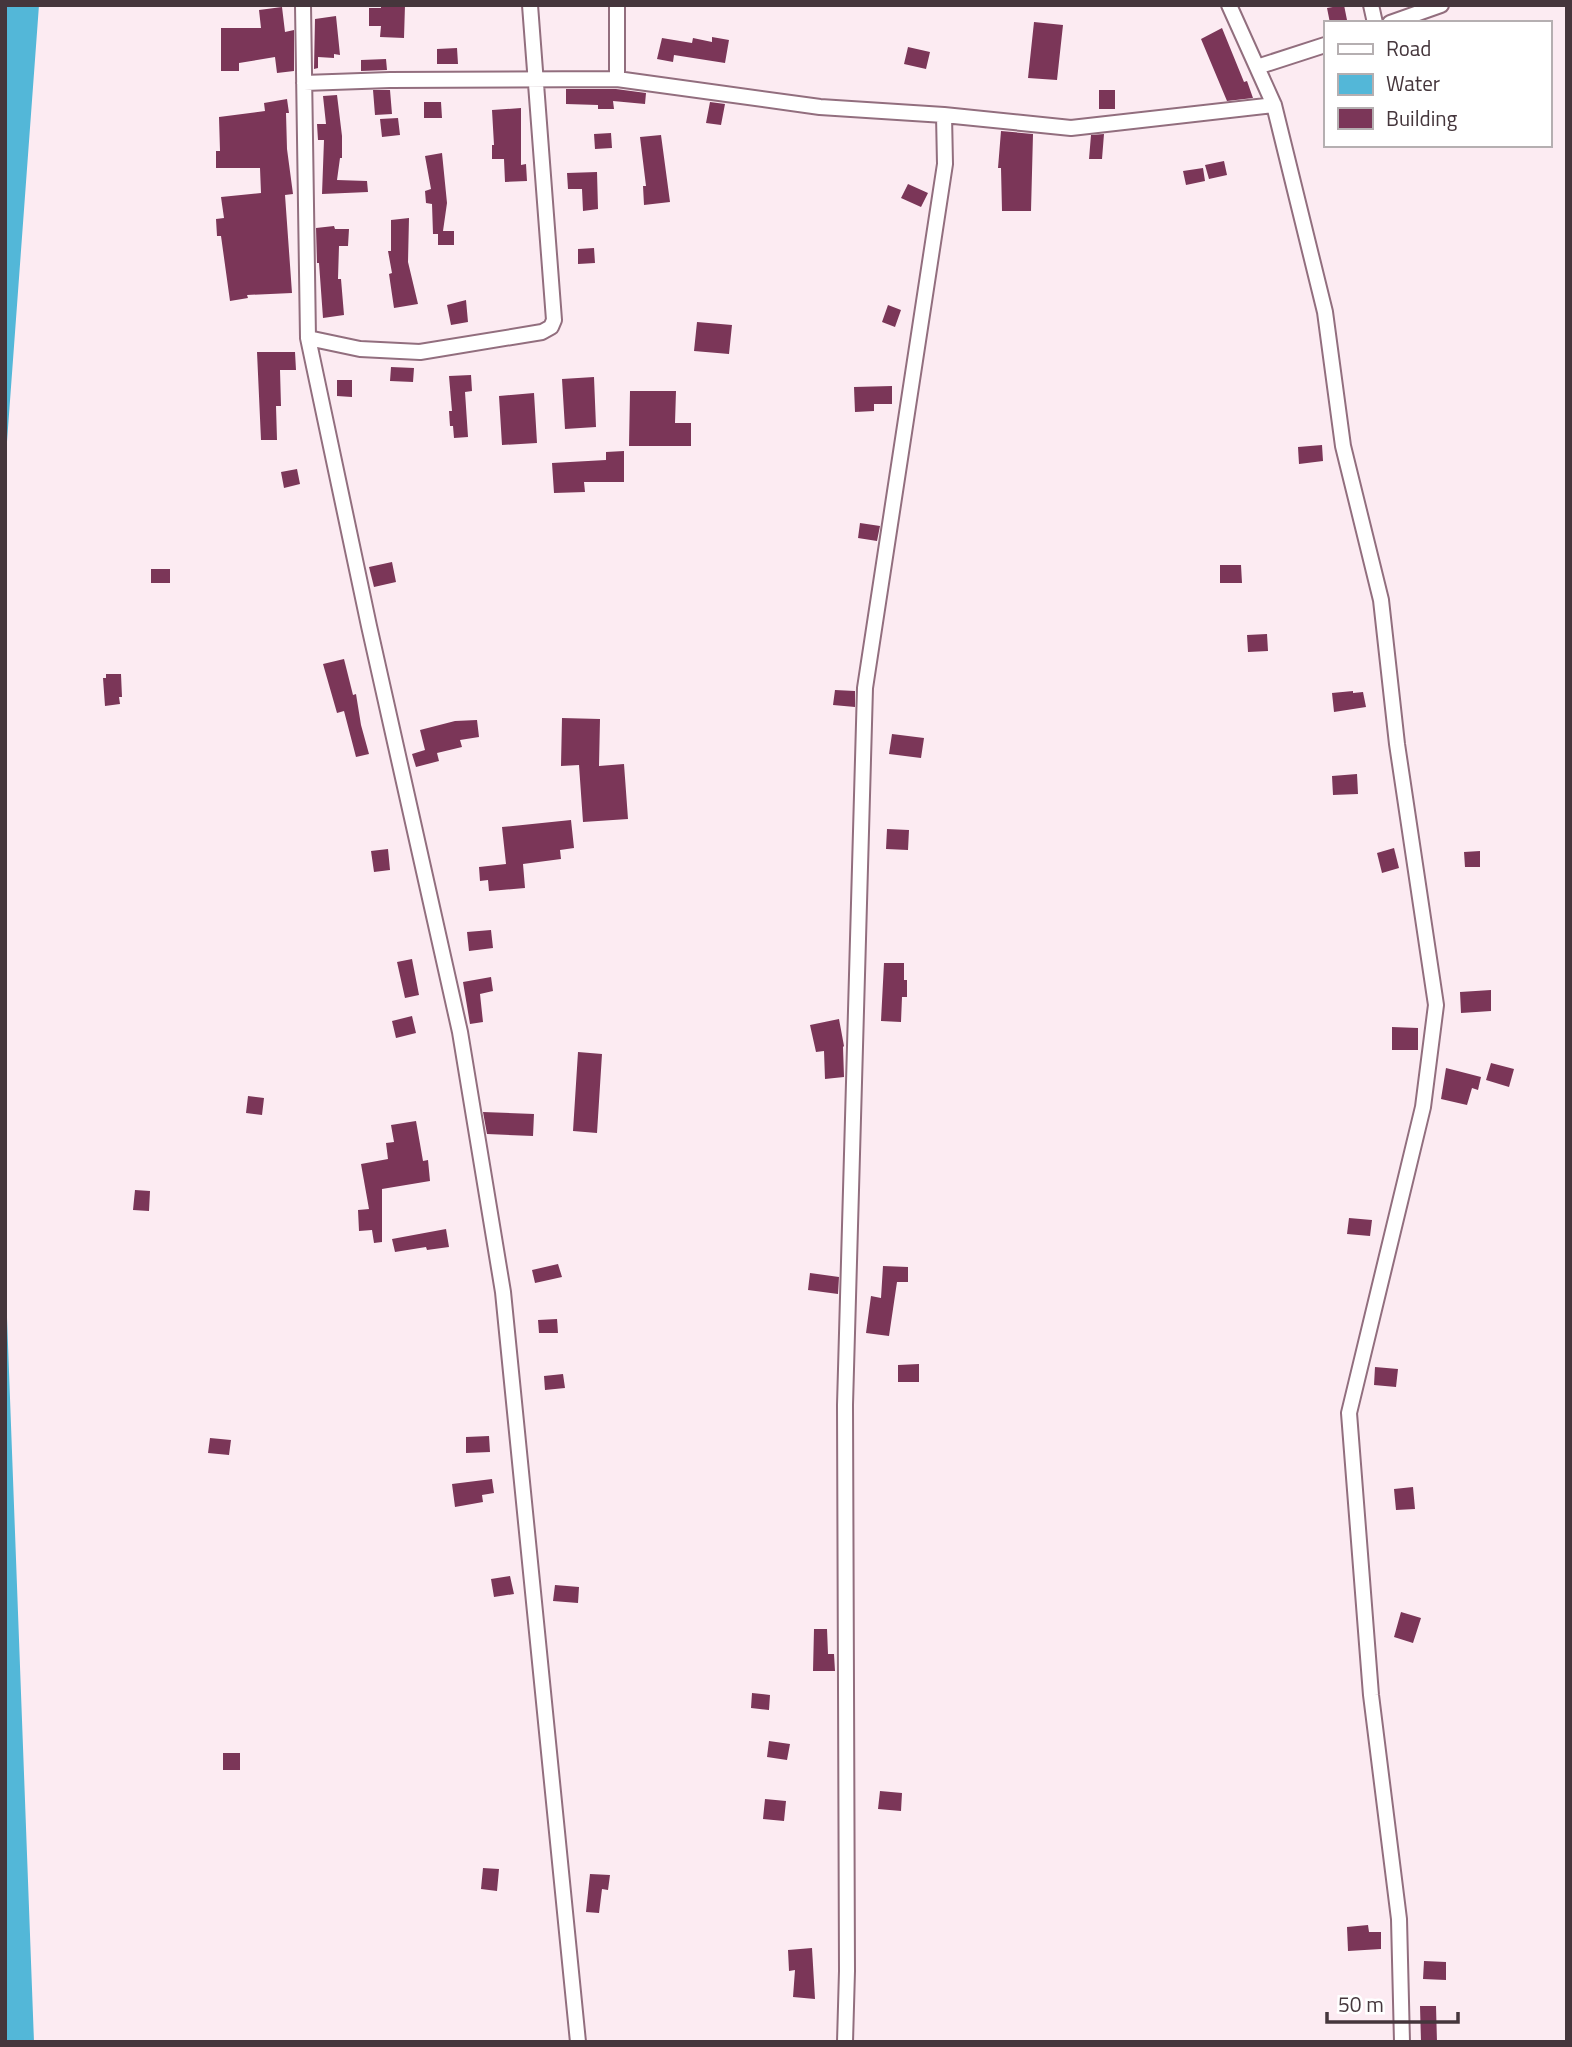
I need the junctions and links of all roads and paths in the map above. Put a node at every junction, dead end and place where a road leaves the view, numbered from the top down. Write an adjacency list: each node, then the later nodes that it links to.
1 (303, 5): 11 (street)
2 (530, 5): 10 (street)
3 (617, 5): 9 (street)
4 (1229, 5): 8 (street)
5 (1441, 5): 6 (street)
6 (1396, 21)
7 (1324, 45): 8 (street)
8 (1257, 67): 12 (street)
9 (617, 79): 10 (street); 13 (street)
10 (536, 80): 11 (street); 14 (street)
11 (304, 83): 14 (street)
12 (1274, 105): 13 (street); 17 (street)
13 (944, 115): 16 (street)
14 (308, 338): 15 (street)
15 (578, 2042)
16 (845, 2042)
17 (1402, 2042)

